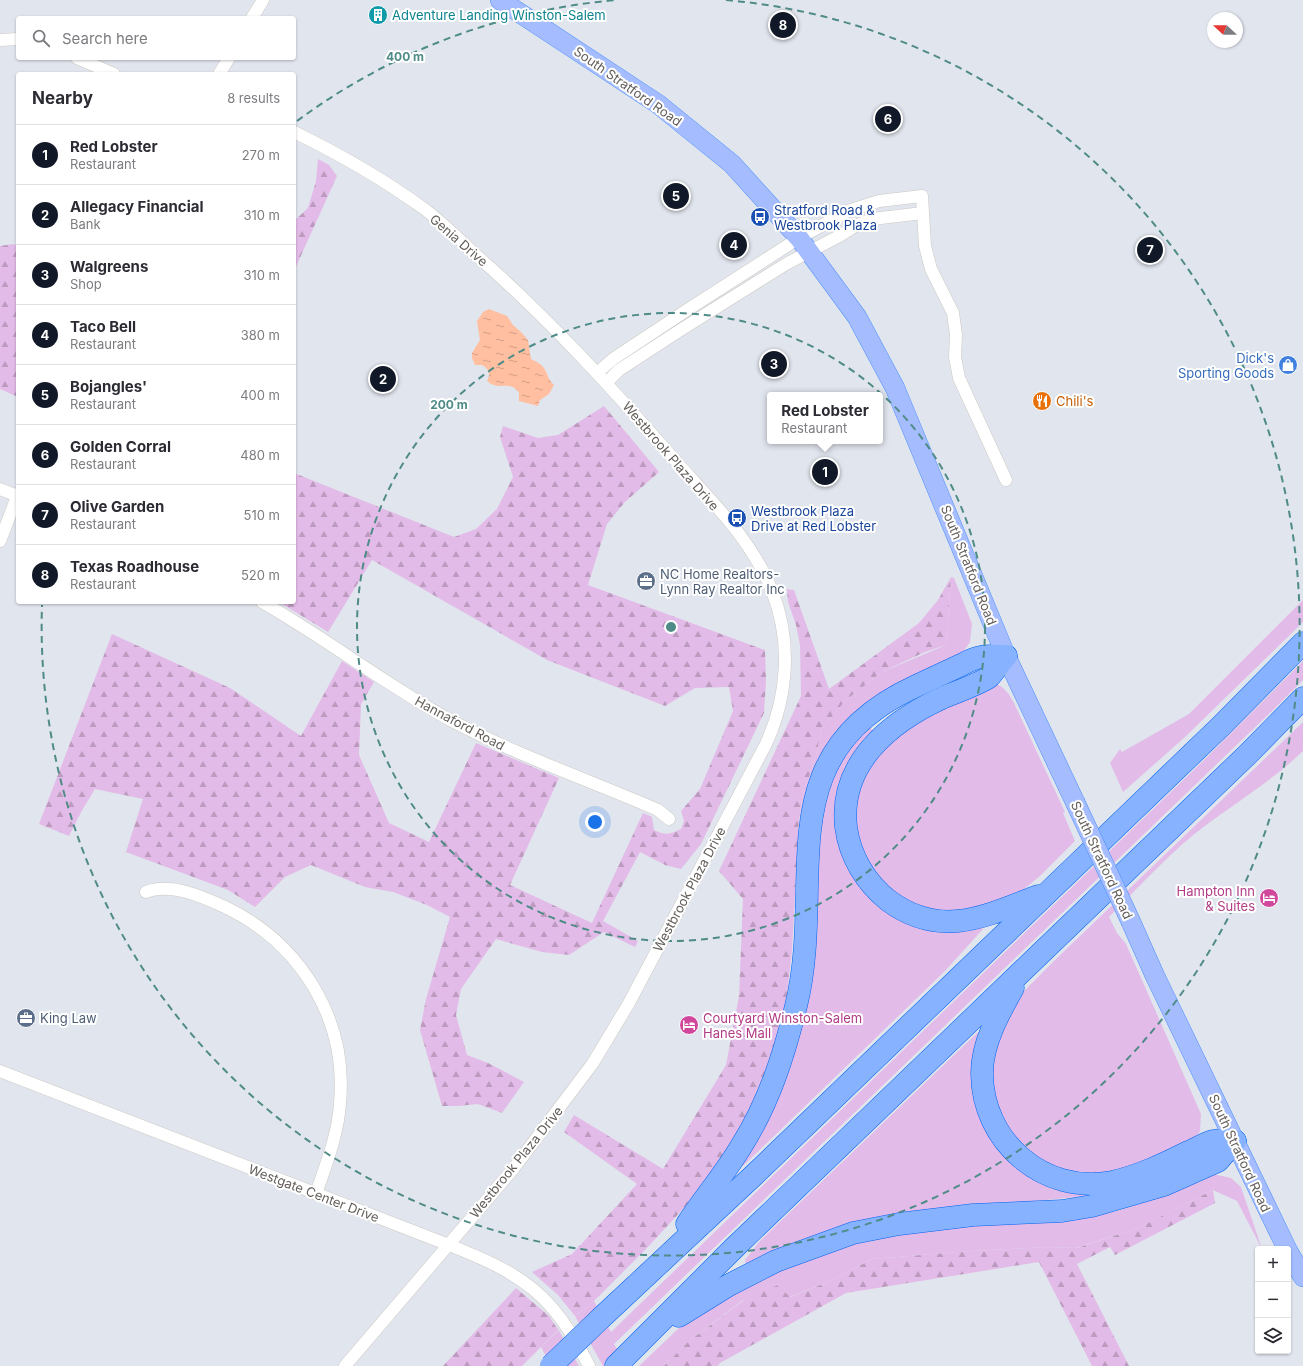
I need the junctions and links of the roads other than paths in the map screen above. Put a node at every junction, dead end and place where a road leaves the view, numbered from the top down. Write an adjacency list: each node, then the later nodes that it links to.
1 (263, 0): 3 (street)
2 (500, 0): 12 (main road, South Stratford Road)
3 (253, 16)
4 (16, 39): 5 (street)
5 (0, 40)
6 (82, 60): 8 (street)
7 (228, 60): 9 (street)
8 (109, 72)
9 (220, 72)
10 (296, 133): 13 (street, Genia Drive)
11 (924, 213): 12 (street); 12 (street); 14 (street)
12 (804, 245): 13 (street); 13 (street); 21 (main road, South Stratford Road)
13 (601, 378): 30 (street, Westbrook Plaza Drive)
14 (1006, 480)
15 (0, 489): 16 (street)
16 (16, 494)
17 (16, 500): 18 (street)
18 (0, 541)
19 (265, 604): 23 (street, Hannaford Road)
20 (1303, 643): 25 (highway)
21 (1006, 656): 25 (highway); 28 (main road, South Stratford Road, bridge); 33 (highway)
22 (1303, 698): 26 (highway)
23 (669, 820)
24 (146, 892): 29 (street)
25 (1049, 892): 33 (highway)
26 (1024, 969): 28 (highway); 35 (highway)
27 (0, 1071): 29 (street, Westgate Center Drive)
28 (1235, 1141): 31 (main road, South Stratford Road); 35 (highway)
29 (316, 1194): 30 (street, Westgate Center Drive)
30 (449, 1244): 37 (street, Westbrook Plaza Drive); 39 (street, Westgate Center Drive)
31 (1285, 1246)
32 (1291, 1257): 34 (main road, South Stratford Road)
33 (664, 1258): 38 (highway, bridge)
34 (1303, 1277)
35 (649, 1334): 36 (highway)
36 (619, 1363)
37 (346, 1366)
38 (551, 1366)
39 (589, 1366)

